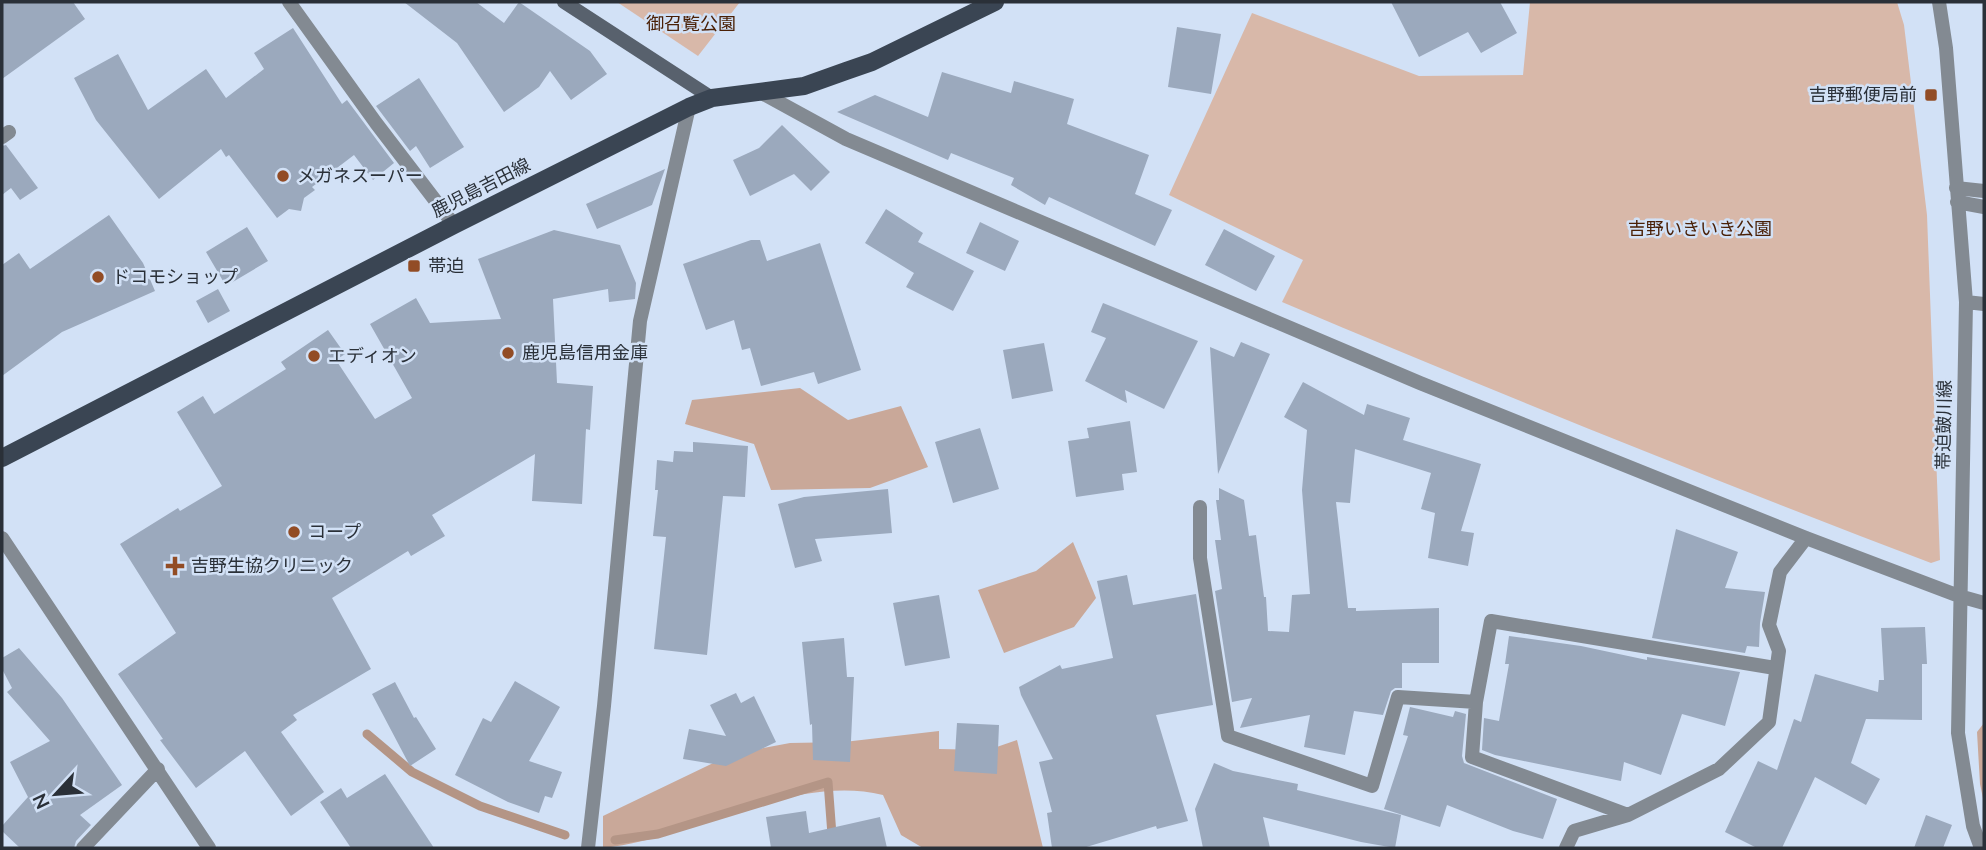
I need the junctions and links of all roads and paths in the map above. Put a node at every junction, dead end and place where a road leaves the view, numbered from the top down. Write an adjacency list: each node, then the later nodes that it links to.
1 (289, 2): 11 (street)
2 (564, 2): 6 (street)
3 (995, 2): 5 (main road, 鹿児島吉田線)
4 (1939, 2): 9 (street, 帯迫皷川線)
5 (760, 92): 6 (main road, 鹿児島吉田線); 17 (street)
6 (712, 98): 7 (main road, 鹿児島吉田線)
7 (689, 107): 11 (main road, 鹿児島吉田線); 26 (street)
8 (1984, 191): 9 (street)
9 (1956, 195): 10 (street); 12 (street, 帯迫皷川線)
10 (1984, 207)
11 (454, 225): 14 (main road, 鹿児島吉田線)
12 (1966, 302): 13 (street); 18 (street, 帯迫皷川線)
13 (1984, 304)
14 (2, 458)
15 (1200, 507): 21 (street)
16 (2, 538): 22 (street)
17 (1806, 538): 18 (street); 20 (street)
18 (1959, 596): 19 (street); 28 (street, 帯迫皷川線)
19 (1984, 603)
20 (1775, 668): 21 (street); 23 (street)
21 (1476, 702): 23 (street)
22 (158, 769): 24 (street); 25 (street)
23 (1628, 816): 27 (street)
24 (83, 848)
25 (209, 848)
26 (588, 848)
27 (1566, 848)
28 (1981, 848)

